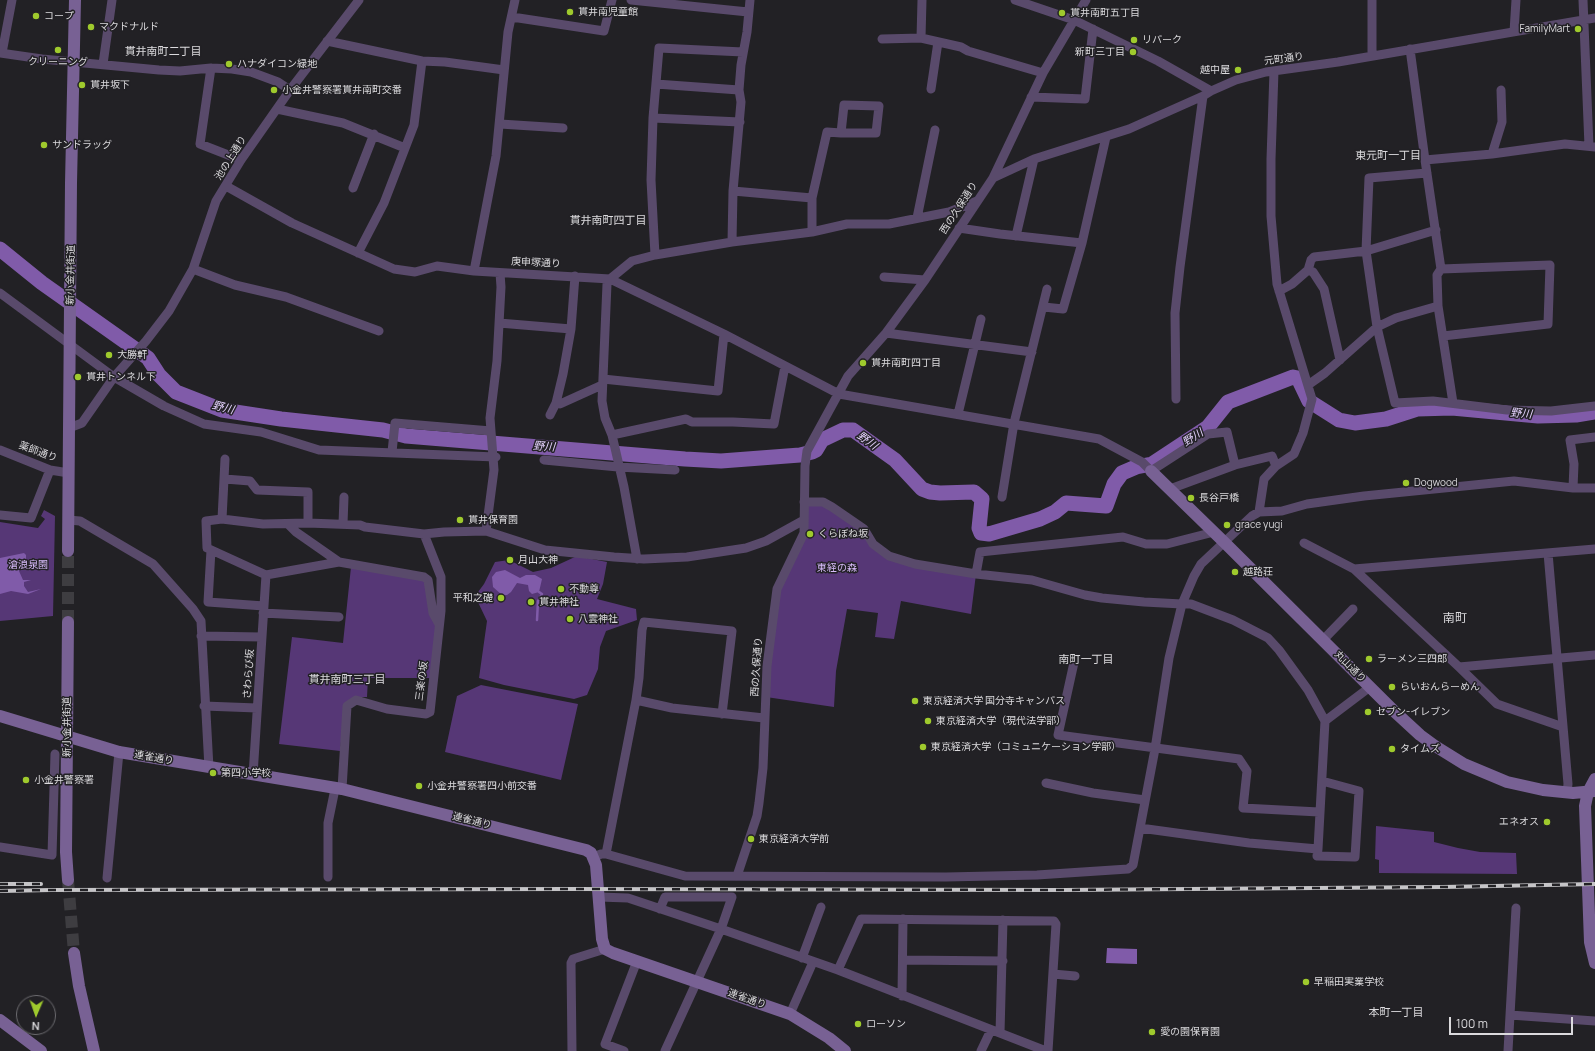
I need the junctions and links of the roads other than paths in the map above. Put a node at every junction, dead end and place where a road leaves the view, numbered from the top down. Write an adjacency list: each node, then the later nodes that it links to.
1 (12, 0): 28 (street)
2 (75, 0): 31 (main road, 新小金井街道)
3 (112, 0): 32 (street)
4 (359, 0): 24 (street, 池の上通り)
5 (515, 0): 16 (street)
6 (612, 0): 16 (street)
7 (631, 0): 15 (street)
8 (750, 0): 15 (street)
9 (922, 0): 22 (street)
10 (1015, 0): 19 (street)
11 (1086, 0): 19 (street, 西の久保通り)
12 (1372, 0): 29 (street)
13 (1516, 0): 21 (street)
14 (1583, 0): 18 (street)
15 (748, 12): 27 (street)
16 (512, 17): 34 (street)
17 (1595, 18): 18 (street, 元町通り)
18 (1583, 19): 21 (street, 元町通り); 53 (street)
19 (1074, 20): 20 (street); 36 (street, 西の久保通り)
20 (1093, 29): 42 (street); 43 (street)
21 (1514, 32): 26 (street, 元町通り)
22 (921, 38): 23 (street); 25 (street)
23 (882, 39)
24 (327, 41): 30 (street); 39 (street, 池の上通り)
25 (938, 42): 36 (street); 38 (street)
26 (1410, 49): 29 (street, 元町通り); 58 (street)
27 (743, 52): 37 (street); 40 (street)
28 (1, 53): 31 (street)
29 (1372, 56): 35 (street, 元町通り)
30 (422, 61): 34 (street); 54 (street)
31 (74, 62): 32 (street); 98 (main road, 新小金井街道)
32 (104, 64): 33 (street)
33 (211, 68): 39 (street); 57 (street)
34 (504, 70): 47 (street)
35 (1274, 71): 42 (street, 元町通り); 86 (street)
36 (1043, 74): 43 (street, 西の久保通り)
37 (656, 84): 40 (street); 45 (street)
38 (931, 88)
39 (290, 90): 44 (street, 池の上通り)
40 (739, 90): 46 (street)
41 (1501, 90): 55 (street)
42 (1207, 94): 52 (street, 元町通り); 107 (street)
43 (1031, 97): 60 (street, 西の久保通り)
44 (277, 109): 50 (street); 57 (street, 池の上通り)
45 (653, 118): 46 (street); 75 (street)
46 (740, 122): 63 (street)
47 (500, 124): 48 (street); 79 (street)
48 (563, 128)
49 (841, 133): 49 (street); 64 (street)
50 (374, 134): 54 (street); 62 (street)
51 (931, 135): 66 (street)
52 (1106, 137): 56 (street, 元町通り); 72 (street)
53 (1592, 146): 55 (street)
54 (405, 148): 74 (street)
55 (1492, 154): 58 (street)
56 (1034, 159): 60 (street, 元町通り); 70 (street)
57 (241, 160): 61 (street, 池の上通り)
58 (1425, 160): 59 (street)
59 (1427, 173): 68 (street); 73 (street)
60 (992, 178): 65 (street, 西の久保通り)
61 (226, 186): 74 (street, 庚申塚通り); 76 (street, 池の上通り)
62 (353, 188)
63 (733, 191): 64 (street); 71 (street)
64 (812, 198): 69 (street)
65 (977, 201): 66 (street); 67 (street, 西の久保通り)
66 (917, 218): 69 (street)
67 (959, 228): 70 (street); 84 (street, 西の久保通り)
68 (1436, 230): 73 (street); 78 (street)
69 (812, 232): 71 (street)
70 (1016, 236): 72 (street)
71 (732, 242): 75 (street)
72 (1082, 243): 89 (street)
73 (1366, 251): 77 (street); 92 (street)
74 (358, 253): 79 (street, 庚申塚通り)
75 (655, 255): 83 (street)
76 (192, 269): 94 (street); 103 (street, 池の上通り)
77 (1308, 270): 86 (street); 101 (street)
78 (1441, 270): 88 (street); 97 (street)
79 (474, 271): 80 (street, 庚申塚通り)
80 (500, 273): 81 (street, 庚申塚通り); 91 (street)
81 (575, 276): 83 (street, 庚申塚通り); 93 (street)
82 (884, 277): 84 (street)
83 (610, 279): 96 (street, 庚申塚通り); 104 (street)
84 (925, 280): 95 (street, 西の久保通り)
85 (1047, 290): 89 (street)
86 (1279, 291): 105 (street)
87 (0, 294): 98 (street)
88 (1438, 306): 92 (street); 97 (street)
89 (1044, 307): 100 (street)
90 (981, 319): 99 (street)
91 (499, 323): 93 (street); 115 (street)
92 (1377, 327): 101 (street); 109 (street)
93 (571, 329): 108 (street)
94 (379, 331)
95 (886, 333): 99 (street); 106 (street, 西の久保通り)
96 (724, 334): 102 (street, 庚申塚通り); 104 (street)
97 (1443, 336): 109 (street)
98 (69, 344): 103 (street); 114 (main road, 新小金井街道)
99 (975, 345): 100 (street); 111 (street)
100 (1032, 352): 113 (street)
101 (1340, 360): 105 (street)
102 (785, 366): 106 (street, 庚申塚通り); 116 (street)
103 (114, 378): 114 (street); 119 (street)
104 (603, 382): 108 (street); 116 (street)
105 (1308, 385): 124 (street)
106 (839, 394): 111 (street, 庚申塚通り); 136 (street, 西の久保通り)
107 (1176, 399)
108 (556, 402): 112 (street)
109 (1453, 403): 110 (street)
110 (1595, 406)
111 (958, 414): 113 (street, 庚申塚通り)
112 (550, 415)
113 (1014, 423): 128 (street, 庚申塚通り); 135 (street)
114 (69, 428): 129 (main road, 新小金井街道)
115 (491, 431): 119 (street); 120 (street)
116 (612, 435): 125 (street)
117 (1595, 437): 131 (street)
118 (0, 450): 126 (street, 薬師通り)
119 (392, 452): 120 (street)
120 (495, 457): 145 (street)
121 (225, 459): 130 (street)
122 (544, 460): 125 (street)
123 (1235, 465): 124 (street); 128 (street); 133 (street)
124 (1276, 466): 137 (street)
125 (618, 467): 127 (street); 154 (street)
126 (50, 470): 129 (street, 薬師通り); 138 (street)
127 (675, 470)
128 (1151, 471): 133 (main road, 丸山通り)
129 (69, 473): 140 (main road, 新小金井街道)
130 (225, 479): 139 (street); 142 (street)
131 (1573, 488): 132 (street); 137 (street)
132 (1595, 488)
133 (1170, 489): 146 (main road, 丸山通り)
134 (344, 497): 144 (street)
135 (1002, 497)
136 (804, 502): 141 (street, 西の久保通り); 157 (street)
137 (1260, 512): 148 (street)
138 (0, 516)
139 (222, 519): 143 (street); 152 (street)
140 (68, 520): 151 (main road, 新小金井街道); 165 (street)
141 (804, 520): 154 (street); 178 (street, 西の久保通り)
142 (308, 523): 143 (street); 144 (street)
143 (288, 524): 155 (street)
144 (343, 524): 147 (street)
145 (486, 531): 147 (street); 154 (street)
146 (1214, 532): 148 (main road, 丸山通り); 157 (street)
147 (424, 534): 164 (street, 三楽の坂)
148 (1224, 542): 159 (street); 167 (main road, 丸山通り)
149 (1304, 543): 156 (street)
150 (1595, 549): 153 (street)
151 (68, 550)
152 (211, 550): 158 (street); 161 (street)
153 (1548, 553): 156 (street); 170 (street)
154 (637, 558)
155 (339, 562): 158 (street); 164 (street)
156 (1354, 569): 171 (street)
157 (976, 574): 159 (street)
158 (266, 575): 161 (street, さわらび坂)
159 (1182, 604): 179 (street); 182 (street)
160 (1353, 608): 167 (street)
161 (264, 610): 162 (street); 166 (street, さわらび坂)
162 (339, 617)
163 (68, 622): 181 (main road, 新小金井街道)
164 (439, 624): 190 (street, 三楽の坂)
165 (201, 636): 166 (street); 174 (street)
166 (262, 637): 175 (street, さわらび坂)
167 (1323, 640): 172 (main road, 丸山通り)
168 (1595, 656): 170 (street)
169 (1075, 658): 182 (street)
170 (1557, 659): 171 (street); 180 (street)
171 (1459, 667): 180 (street)
172 (1370, 687): 179 (street); 192 (main road, 丸山通り)
173 (636, 700): 176 (street); 176 (street); 198 (street)
174 (204, 706): 175 (street); 185 (street)
175 (257, 708): 186 (street, さわらび坂)
176 (722, 714): 178 (street)
177 (0, 716): 181 (main road, 連雀通り)
178 (764, 718): 200 (street, 西の久保通り)
179 (1325, 721): 188 (street)
180 (1563, 727): 192 (street)
181 (67, 737): 183 (main road, 連雀通り); 203 (main road, 新小金井街道)
182 (1155, 749): 193 (street); 194 (street)
183 (119, 752): 185 (main road, 連雀通り); 202 (street)
184 (55, 754): 196 (street)
185 (208, 768): 186 (main road, 連雀通り)
186 (253, 775): 190 (main road, 連雀通り)
187 (1595, 779): 191 (main road)
188 (1322, 781): 194 (street); 197 (street)
189 (1046, 783): 193 (street)
190 (338, 789): 199 (main road, 連雀通り); 201 (street)
191 (1591, 791): 192 (main road, 丸山通り); 218 (main road)
192 (1567, 792)
193 (1145, 800): 195 (street)
194 (1319, 812): 197 (street)
195 (1140, 828): 197 (street); 200 (street)
196 (0, 847)
197 (1318, 849)
198 (606, 854): 199 (street); 200 (street)
199 (594, 857): 204 (main road)
200 (737, 876)
201 (328, 877)
202 (107, 878)
203 (68, 880)
204 (599, 897): 207 (street); 211 (main road)
205 (821, 907): 213 (street)
206 (1516, 908): 225 (street)
207 (660, 909): 210 (street); 210 (street)
208 (903, 919): 209 (street); 214 (street); 219 (street)
209 (1004, 920): 216 (street); 220 (street)
210 (721, 929): 213 (street); 222 (street)
211 (605, 949): 215 (main road, 連雀通り); 231 (street)
212 (74, 953): 230 (main road)
213 (802, 958): 217 (street)
214 (903, 960): 216 (street); 223 (street)
215 (637, 961): 222 (main road, 連雀通り); 232 (street)
216 (1003, 961): 228 (street)
217 (813, 962): 219 (street); 224 (street)
218 (1595, 963)
219 (838, 970): 223 (street)
220 (1053, 974): 221 (street); 236 (street)
221 (1075, 976)
222 (696, 981): 224 (main road, 連雀通り); 233 (street)
223 (902, 996): 228 (street)
224 (790, 1014): 234 (main road, 連雀通り)
225 (1510, 1015): 227 (street); 237 (street)
226 (0, 1020): 229 (main road)
227 (1595, 1021)
228 (996, 1031): 235 (street); 236 (street)
229 (35, 1049)
230 (94, 1051)
231 (572, 1051)
232 (624, 1051)
233 (665, 1051)
234 (845, 1051)
235 (981, 1051)
236 (1047, 1051)
237 (1508, 1051)

